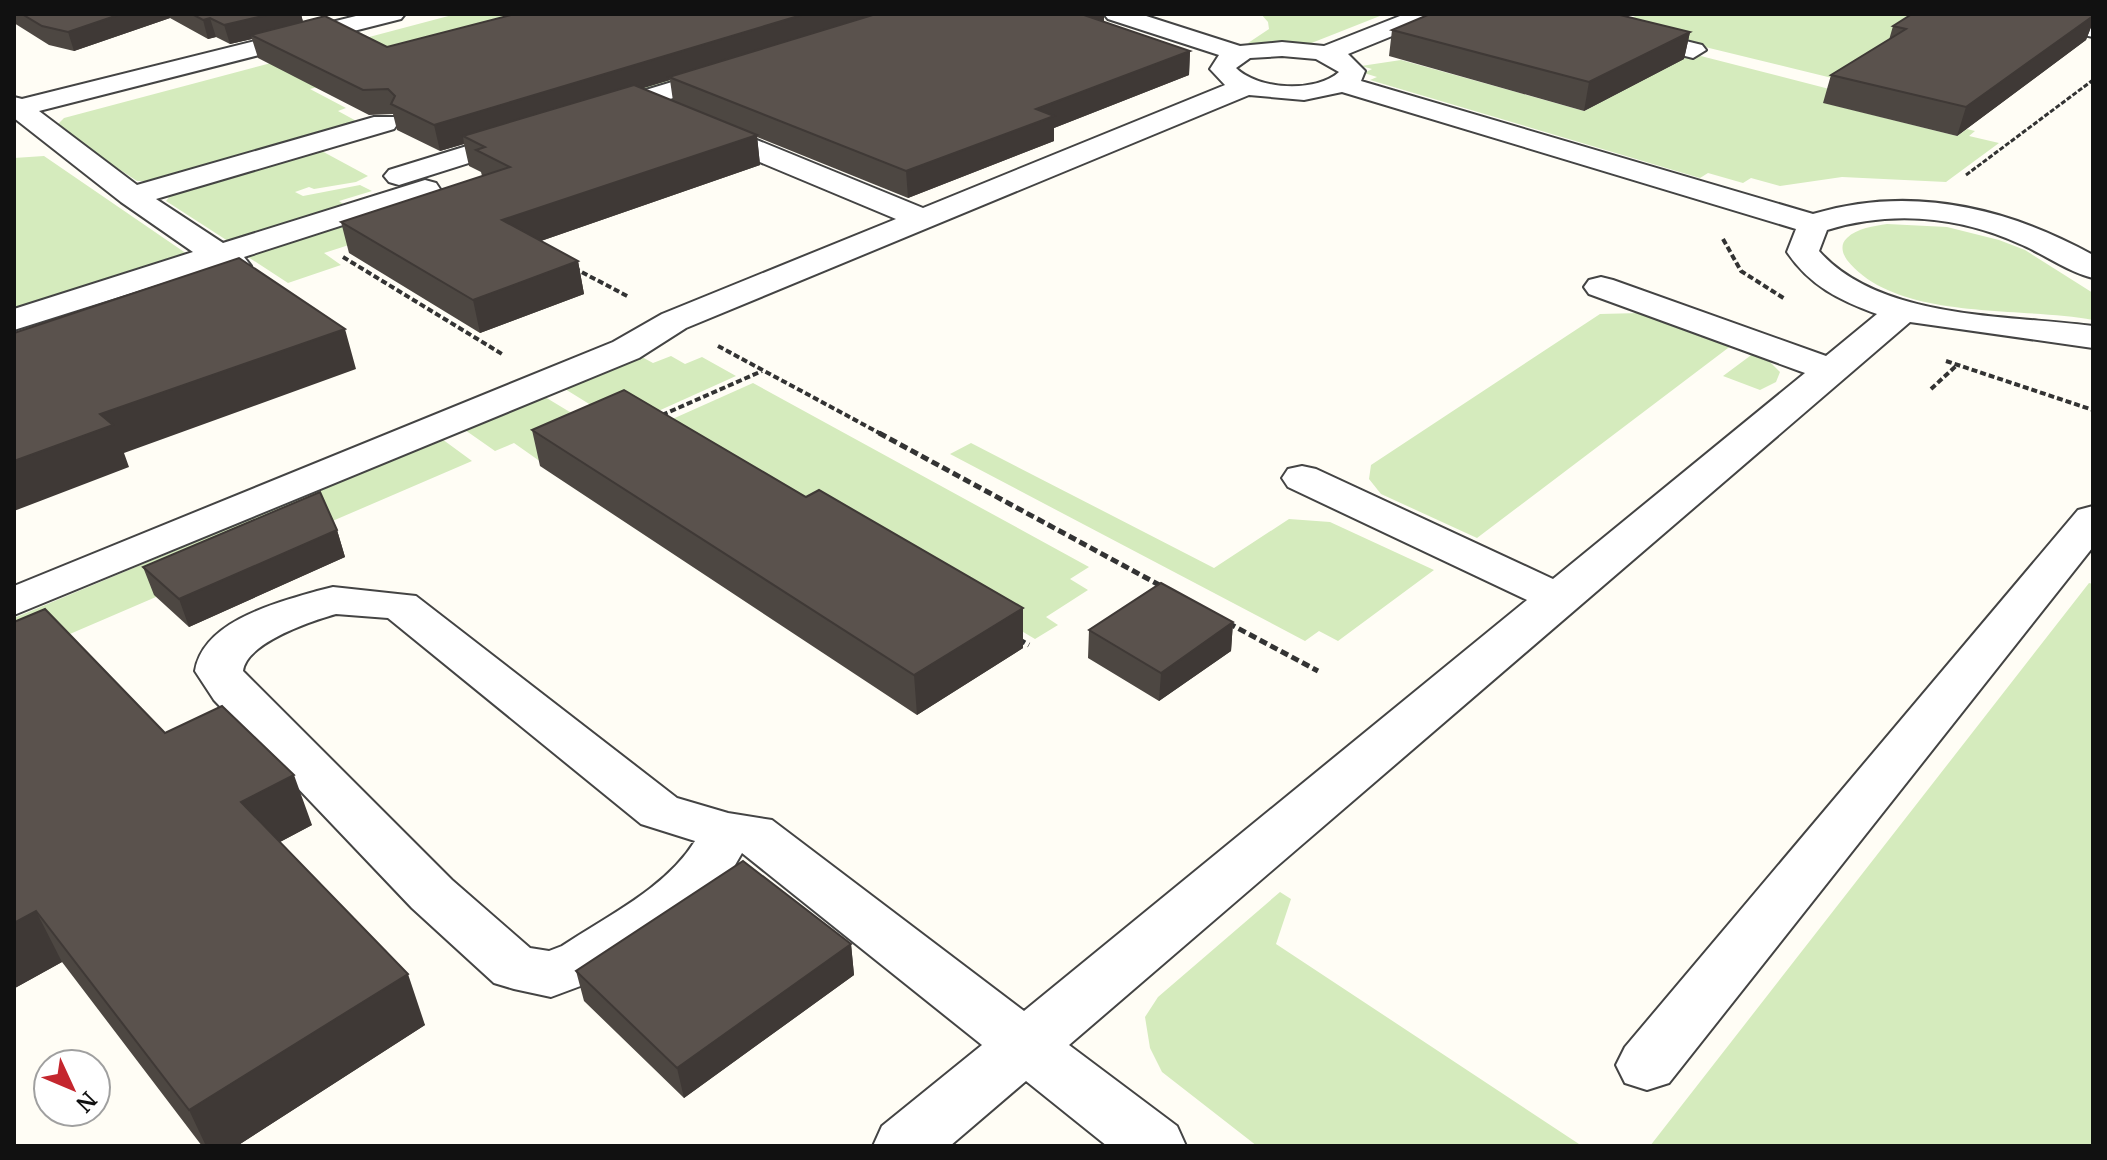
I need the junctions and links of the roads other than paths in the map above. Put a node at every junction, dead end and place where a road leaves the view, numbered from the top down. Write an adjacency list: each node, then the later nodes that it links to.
1 (1116, 14): 8 (street)
2 (1426, 14): 9 (street)
3 (1547, 14): 7 (street)
4 (2017, 14): 6 (street)
5 (376, 16): 14 (street)
6 (2093, 30)
7 (1693, 50)
8 (1240, 54): 9 (street); 12 (street)
9 (1325, 54): 11 (street)
10 (746, 68): 13 (street)
11 (1343, 84): 12 (street); 22 (street)
12 (1247, 86): 21 (street)
13 (639, 101): 15 (street); 21 (street)
14 (16, 106): 20 (street)
15 (575, 121)
16 (384, 123): 18 (street)
17 (544, 131): 19 (street)
18 (342, 135): 19 (street); 20 (street)
19 (411, 172): 23 (street)
20 (132, 196): 23 (street)
21 (923, 219): 34 (street)
22 (1813, 224): 24 (street); 27 (street)
23 (218, 255): 25 (street); 28 (street)
24 (2093, 268)
25 (255, 280)
26 (1601, 287): 30 (street)
27 (1903, 310): 29 (street); 30 (street)
28 (14, 320)
29 (2093, 337)
30 (1832, 371): 33 (street)
31 (1302, 478): 33 (street)
32 (2093, 519): 37 (street)
33 (1560, 599): 36 (street)
34 (14, 602)
35 (728, 832): 35 (street); 36 (street)
36 (1025, 1046): 38 (street); 39 (street)
37 (1647, 1065)
38 (905, 1146)
39 (1154, 1146)

